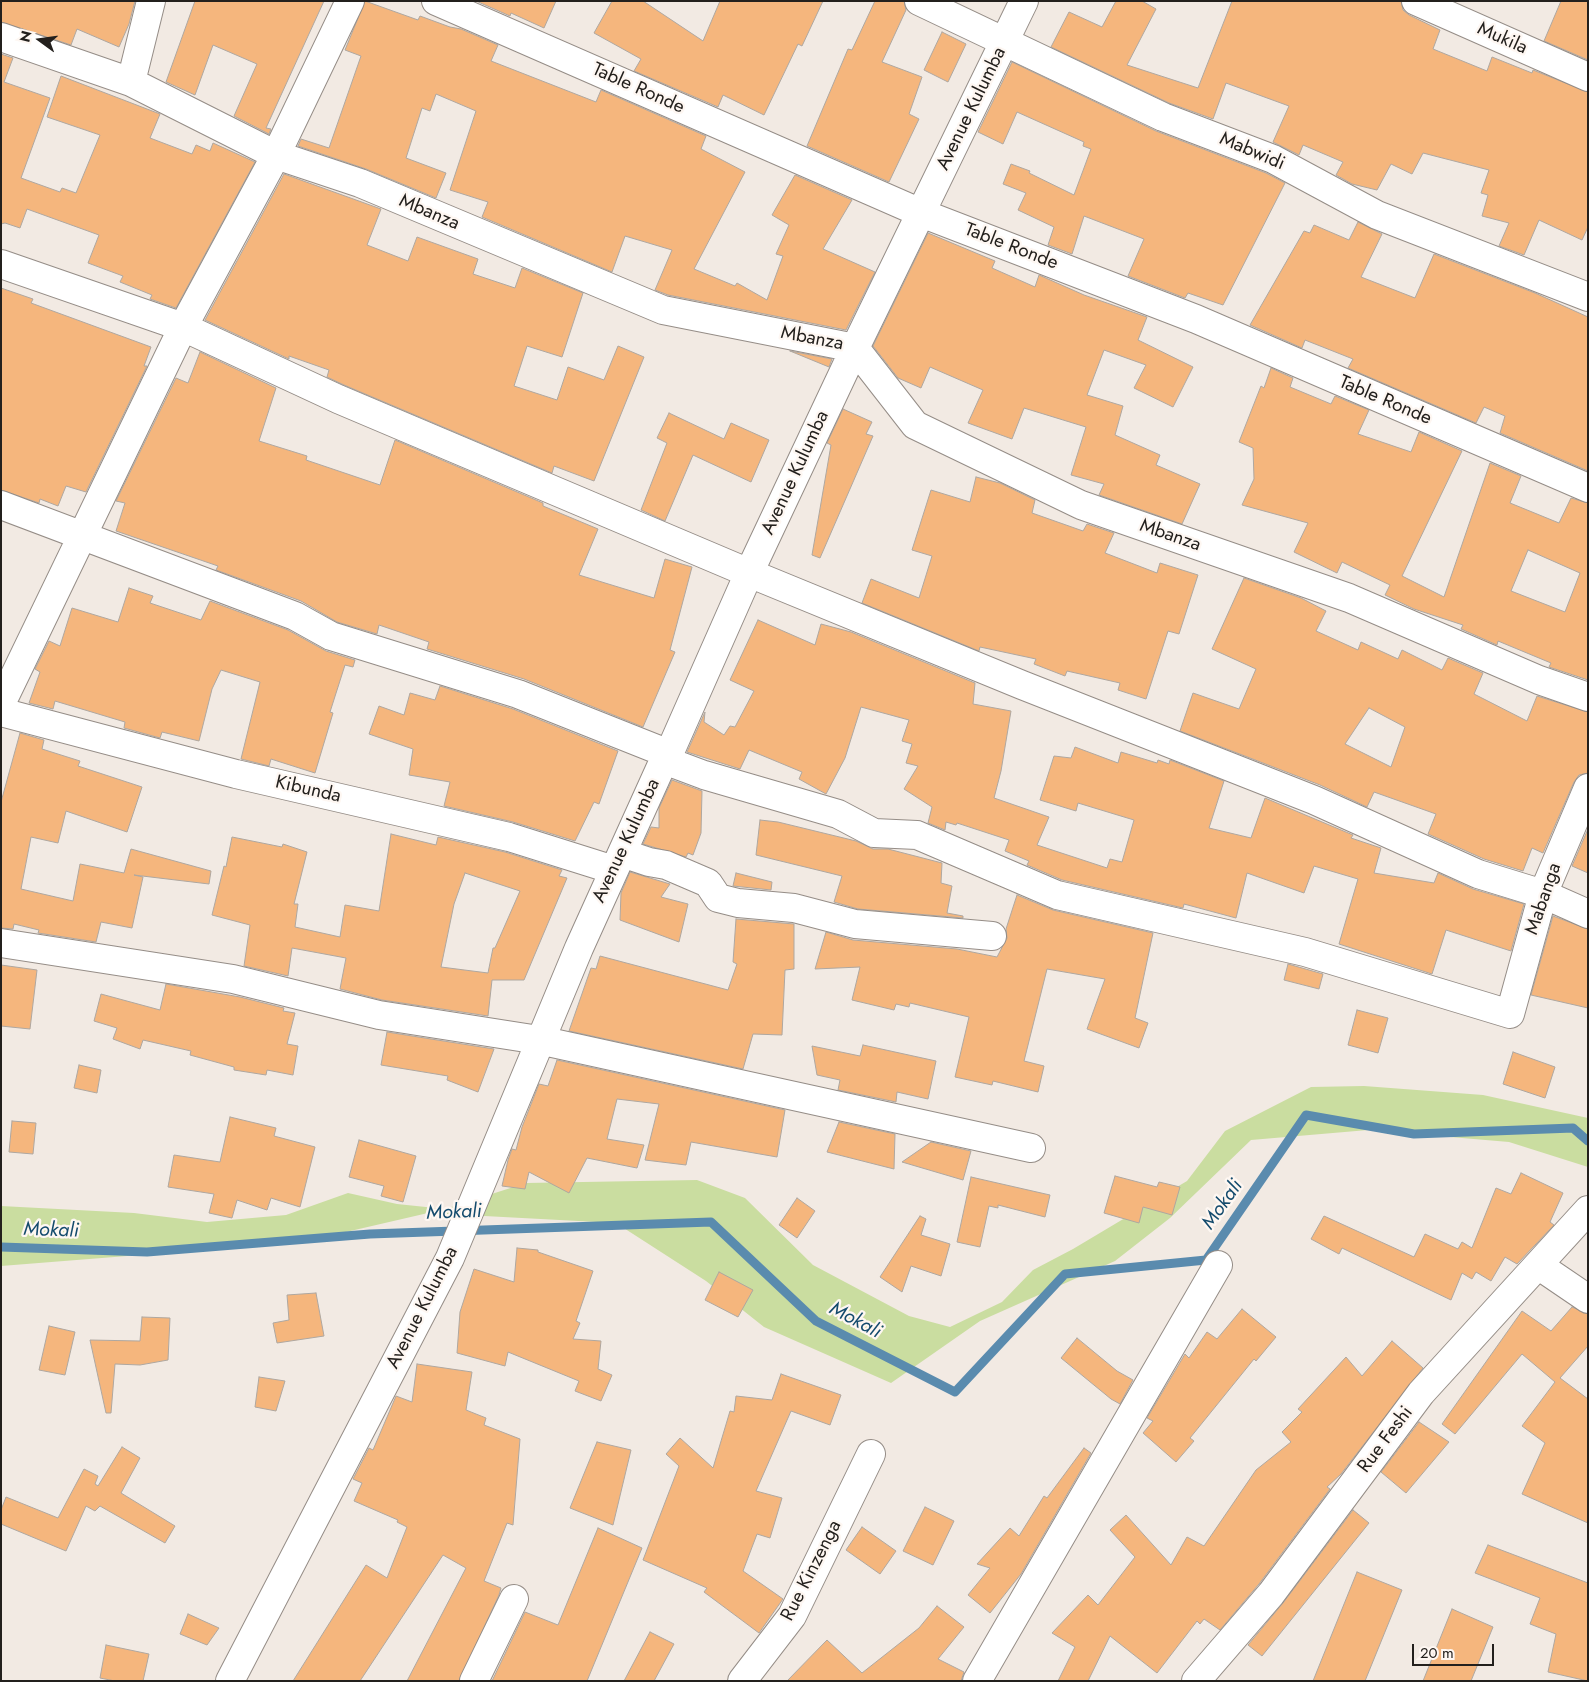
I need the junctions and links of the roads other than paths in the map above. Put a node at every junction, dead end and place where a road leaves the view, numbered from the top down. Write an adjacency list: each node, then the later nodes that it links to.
1 (150, 1): 10 (street)
2 (350, 1): 11 (street)
3 (436, 1): 12 (street, Table Ronde)
4 (919, 1): 8 (street, Mabwidi)
5 (1024, 1): 8 (street, Avenue Kulumba)
6 (1416, 1): 9 (street, Mukila)
7 (1, 37): 10 (street, Mbanza)
8 (1004, 43): 12 (street, Avenue Kulumba); 14 (street, Mabwidi)
9 (1588, 77)
10 (131, 82): 11 (street, Mbanza)
11 (276, 155): 15 (street); 16 (street, Mbanza)
12 (921, 213): 16 (street, Avenue Kulumba); 17 (street, Table Ronde)
13 (1, 264): 15 (street)
14 (1588, 297)
15 (183, 327): 19 (street); 20 (street)
16 (855, 348): 20 (street, Avenue Kulumba); 21 (street, Mbanza)
17 (1588, 488)
18 (1, 505): 19 (street)
19 (83, 536): 22 (street); 24 (street)
20 (749, 572): 24 (street, Avenue Kulumba); 27 (street)
21 (1588, 697)
22 (1, 704)
23 (1, 712): 26 (street, Kibunda)
24 (667, 757): 26 (street, Avenue Kulumba); 27 (street, Mabanga)
25 (1588, 788): 27 (street, Mabanga)
26 (618, 861): 29 (street, Kibunda); 31 (street, Avenue Kulumba)
27 (1543, 894): 28 (street)
28 (1588, 914)
29 (992, 936)
30 (1, 943): 31 (street)
31 (539, 1040): 32 (street); 39 (street, Avenue Kulumba)
32 (1031, 1148)
33 (1588, 1210): 35 (street, Rue Feshi)
34 (1218, 1265): 42 (street)
35 (1538, 1265): 36 (street); 43 (street, Rue Feshi)
36 (1588, 1299)
37 (870, 1454): 41 (street, Rue Kinzenga)
38 (514, 1598): 40 (street)
39 (230, 1681)
40 (474, 1681)
41 (742, 1681)
42 (977, 1681)
43 (1196, 1681)

